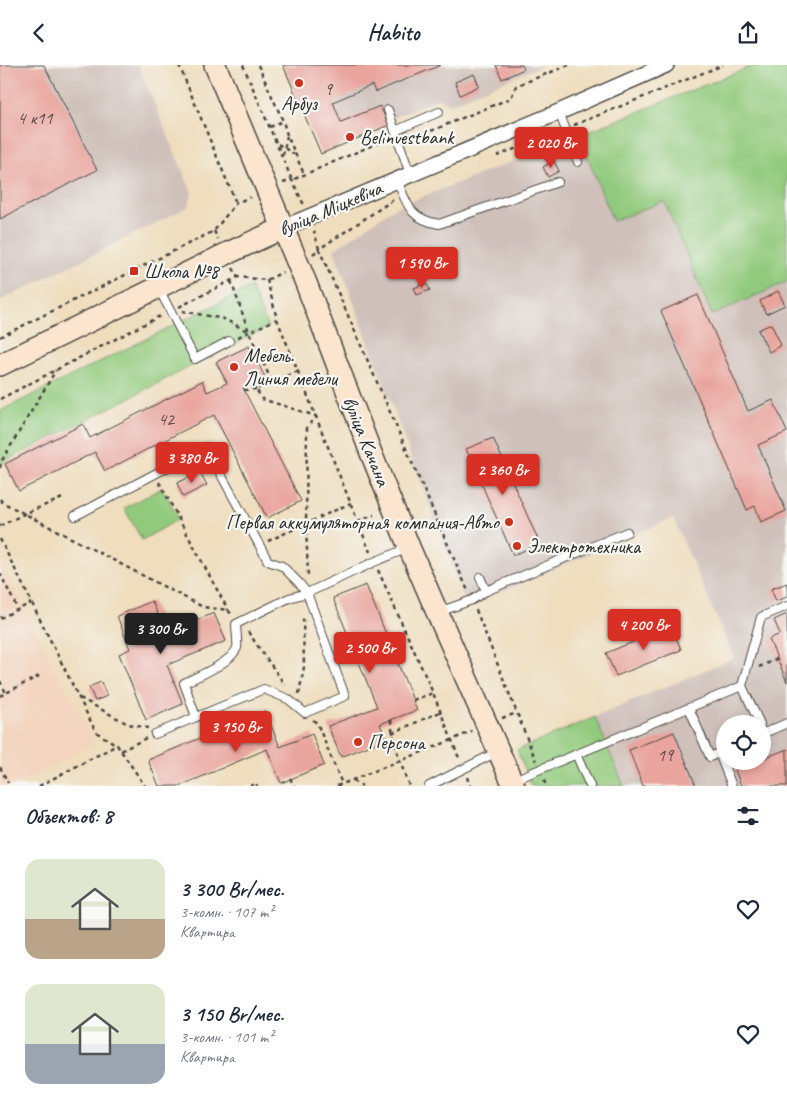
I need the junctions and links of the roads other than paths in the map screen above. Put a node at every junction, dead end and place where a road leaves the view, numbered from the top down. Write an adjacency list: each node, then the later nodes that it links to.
1 (215, 65): 10 (main road, вуліца Качана)
2 (666, 65): 5 (street, вуліца Міцкевіча)
3 (388, 111): 6 (lane)
4 (440, 112): 6 (lane)
5 (558, 112): 7 (lane); 9 (street, вуліца Міцкевіча)
6 (395, 131): 9 (lane)
7 (578, 162)
8 (558, 182): 9 (lane)
9 (403, 183): 10 (street, вуліца Міцкевіча)
10 (283, 228): 11 (main road, вуліца Міцкевіча); 16 (main road, вуліца Качана)
11 (158, 288): 12 (lane); 13 (main road, вуліца Міцкевіча)
12 (229, 341)
13 (0, 365)
14 (75, 516): 19 (lane)
15 (627, 532): 18 (lane)
16 (410, 547): 19 (lane); 21 (main road, вуліца Качана)
17 (480, 577): 18 (lane)
18 (486, 591): 21 (lane)
19 (305, 594): 25 (lane); 25 (lane)
20 (787, 606): 22 (lane)
21 (437, 612): 29 (main road, вуліца Качана)
22 (742, 686): 23 (lane); 24 (lane)
23 (689, 708): 30 (lane); 31 (lane)
24 (756, 715)
25 (196, 717): 28 (lane)
26 (787, 723): 27 (lane)
27 (771, 730)
28 (152, 731)
29 (499, 751): 33 (main road, вуліца Качана); 34 (lane)
30 (576, 754): 33 (lane); 35 (lane)
31 (716, 754)
32 (727, 770): 36 (lane)
33 (513, 784)
34 (429, 786)
35 (590, 786)
36 (732, 786)

